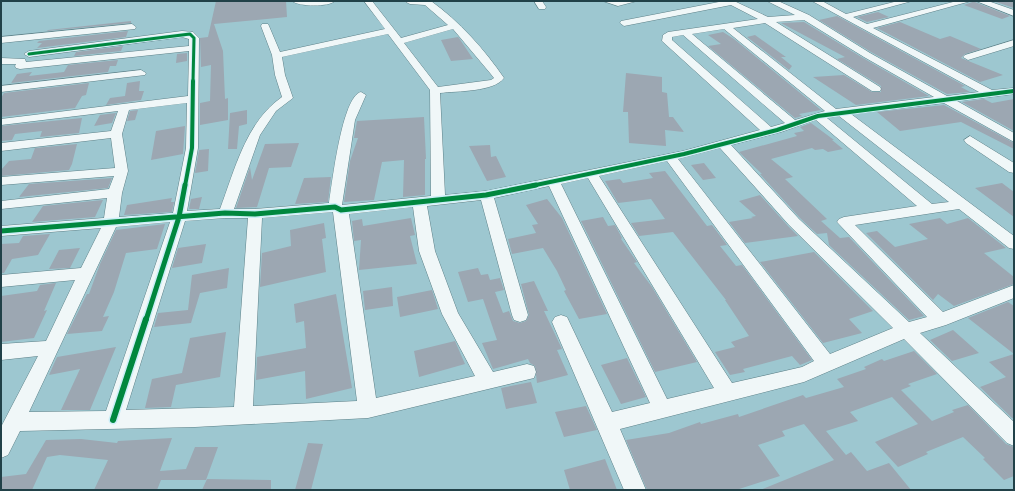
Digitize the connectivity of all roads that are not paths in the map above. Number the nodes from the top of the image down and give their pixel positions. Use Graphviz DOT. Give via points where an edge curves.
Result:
graph roads {
  1 [pos="296,1"];
  2 [pos="331,1"];
  3 [pos="368,1"];
  4 [pos="607,1"];
  5 [pos="633,1"];
  6 [pos="771,1"];
  7 [pos="816,1"];
  8 [pos="908,1"];
  9 [pos="967,1"];
  10 [pos="980,1"];
  11 [pos="410,2"];
  12 [pos="730,2"];
  13 [pos="1014,13"];
  14 [pos="844,14"];
  15 [pos="806,17"];
  16 [pos="767,20"];
  17 [pos="624,23"];
  18 [pos="47,26"];
  19 [pos="265,26"];
  20 [pos="454,26"];
  21 [pos="725,26"];
  22 [pos="132,27"];
  23 [pos="867,27"];
  24 [pos="392,31"];
  25 [pos="684,32"];
  26 [pos="40,37"];
  27 [pos="1,40"];
  28 [pos="400,41"];
  29 [pos="1014,43"];
  30 [pos="194,48"];
  31 [pos="277,55"];
  32 [pos="968,57"];
  33 [pos="1,62"];
  34 [pos="19,66"];
  35 [pos="141,73"];
  36 [pos="876,89"];
  37 [pos="2,90"];
  38 [pos="435,90"];
  39 [pos="1014,91"];
  40 [pos="991,94"];
  41 [pos="361,95"];
  42 [pos="194,99"];
  43 [pos="946,99"];
  44 [pos="125,106"];
  45 [pos="837,113"];
  46 [pos="818,116"];
  47 [pos="1,122"];
  48 [pos="793,124"];
  49 [pos="768,131"];
  50 [pos="116,134"];
  51 [pos="1014,138"];
  52 [pos="970,140"];
  53 [pos="722,143"];
  54 [pos="1,147"];
  55 [pos="670,157"];
  56 [pos="1014,169"];
  57 [pos="122,171"];
  58 [pos="591,173"];
  59 [pos="1,181"];
  60 [pos="553,181"];
  61 [pos="115,193"];
  62 [pos="486,195"];
  63 [pos="438,199"];
  64 [pos="419,201"];
  65 [pos="963,204"];
  66 [pos="1,205"];
  67 [pos="338,209"];
  68 [pos="929,209"];
  69 [pos="225,213"];
  70 [pos="255,214"];
  71 [pos="179,217"];
  72 [pos="111,221"];
  73 [pos="1,231"];
  74 [pos="1014,244"];
  75 [pos="86,273"];
  76 [pos="1,281"];
  77 [pos="1011,295"];
  78 [pos="520,315"];
  79 [pos="940,320"];
  80 [pos="561,322"];
  81 [pos="906,330"];
  82 [pos="51,348"];
  83 [pos="1,352"];
  84 [pos="827,364"];
  85 [pos="527,372"];
  86 [pos="488,381"];
  87 [pos="728,394"];
  88 [pos="662,408"];
  89 [pos="368,409"];
  90 [pos="243,415"];
  91 [pos="113,420"];
  92 [pos="14,422"];
  93 [pos="607,422"];
  94 [pos="1014,436"];
  95 [pos="1,448"];
  96 [pos="635,490"];
  1 -- 2 [label="street"];
  3 -- 24 [label="street"];
  4 -- 5 [label="street" via="618,4"];
  6 -- 15 [label="street"];
  7 -- 14 [label="street"];
  8 -- 14 [label="street"];
  9 -- 23 [label="street"];
  10 -- 13 [label="street"];
  11 -- 20 [label="street" via="428,3"];
  12 -- 16 [label="street"];
  12 -- 17 [label="street"];
  14 -- 15 [label="street"];
  14 -- 23 [label="street"];
  15 -- 16 [label="street"];
  15 -- 43 [label="street"];
  16 -- 21 [label="street"];
  16 -- 36 [label="street"];
  18 -- 26 [label="street"];
  19 -- 31 [label="street"];
  20 -- 28 [label="street"];
  20 -- 38 [label="street" via="499,78 489,84"];
  21 -- 25 [label="street"];
  21 -- 45 [label="street"];
  22 -- 26 [label="street"];
  23 -- 40 [label="street"];
  24 -- 28 [label="street"];
  24 -- 31 [label="street"];
  25 -- 48 [label="street"];
  25 -- 49 [label="street" via="668,35 667,41"];
  26 -- 27 [label="street"];
  26 -- 34 [label="street"];
  28 -- 38 [label="street"];
  29 -- 32 [label="street"];
  30 -- 34 [label="street"];
  30 -- 34 [label="street" via="194,38 187,34"];
  30 -- 42 [label="street"];
  31 -- 69 [label="street" via="280,75 288,98 272,108 254,135"];
  33 -- 34 [label="street"];
  34 -- 37 [label="street"];
  35 -- 37 [label="street"];
  38 -- 63 [label="street"];
  39 -- 40 [label="street"];
  40 -- 43 [label="street"];
  41 -- 67 [label="street" via="349,120"];
  42 -- 44 [label="street"];
  42 -- 71 [label="street" via="192,148"];
  43 -- 45 [label="street"];
  43 -- 51 [label="street"];
  44 -- 47 [label="street"];
  44 -- 50 [label="street"];
  45 -- 46 [label="street"];
  45 -- 65 [label="street"];
  46 -- 48 [label="street"];
  46 -- 68 [label="street"];
  48 -- 49 [label="street"];
  49 -- 53 [label="street"];
  50 -- 54 [label="street"];
  50 -- 57 [label="street"];
  52 -- 56 [label="street"];
  53 -- 55 [label="street"];
  53 -- 81 [label="street" via="794,222"];
  55 -- 58 [label="street"];
  55 -- 84 [label="street"];
  57 -- 59 [label="street"];
  57 -- 61 [label="street"];
  58 -- 60 [label="street"];
  58 -- 87 [label="street"];
  60 -- 62 [label="street"];
  60 -- 88 [label="street"];
  61 -- 66 [label="street"];
  61 -- 72 [label="street"];
  62 -- 63 [label="street"];
  62 -- 78 [label="street"];
  63 -- 64 [label="street"];
  64 -- 67 [label="street"];
  64 -- 86 [label="street" via="427,251 450,314"];
  65 -- 68 [label="street"];
  65 -- 74 [label="street"];
  67 -- 70 [label="street"];
  67 -- 89 [label="street"];
  68 -- 79 [label="street" via="844,222"];
  69 -- 70 [label="street"];
  69 -- 71 [label="street"];
  70 -- 90 [label="street"];
  71 -- 72 [label="street"];
  71 -- 91 [label="street"];
  72 -- 73 [label="street"];
  72 -- 75 [label="street"];
  75 -- 76 [label="street"];
  75 -- 82 [label="street"];
  77 -- 79 [label="street"];
  79 -- 81 [label="street"];
  80 -- 93 [label="street"];
  81 -- 84 [label="street"];
  81 -- 94 [label="street"];
  82 -- 83 [label="street"];
  82 -- 92 [label="street"];
  84 -- 87 [label="street" via="804,374"];
  85 -- 86 [label="street"];
  86 -- 89 [label="street"];
  87 -- 88 [label="street"];
  88 -- 93 [label="street"];
  89 -- 90 [label="street"];
  90 -- 91 [label="street"];
  91 -- 92 [label="street"];
  92 -- 95 [label="street"];
  93 -- 96 [label="street"];
}
